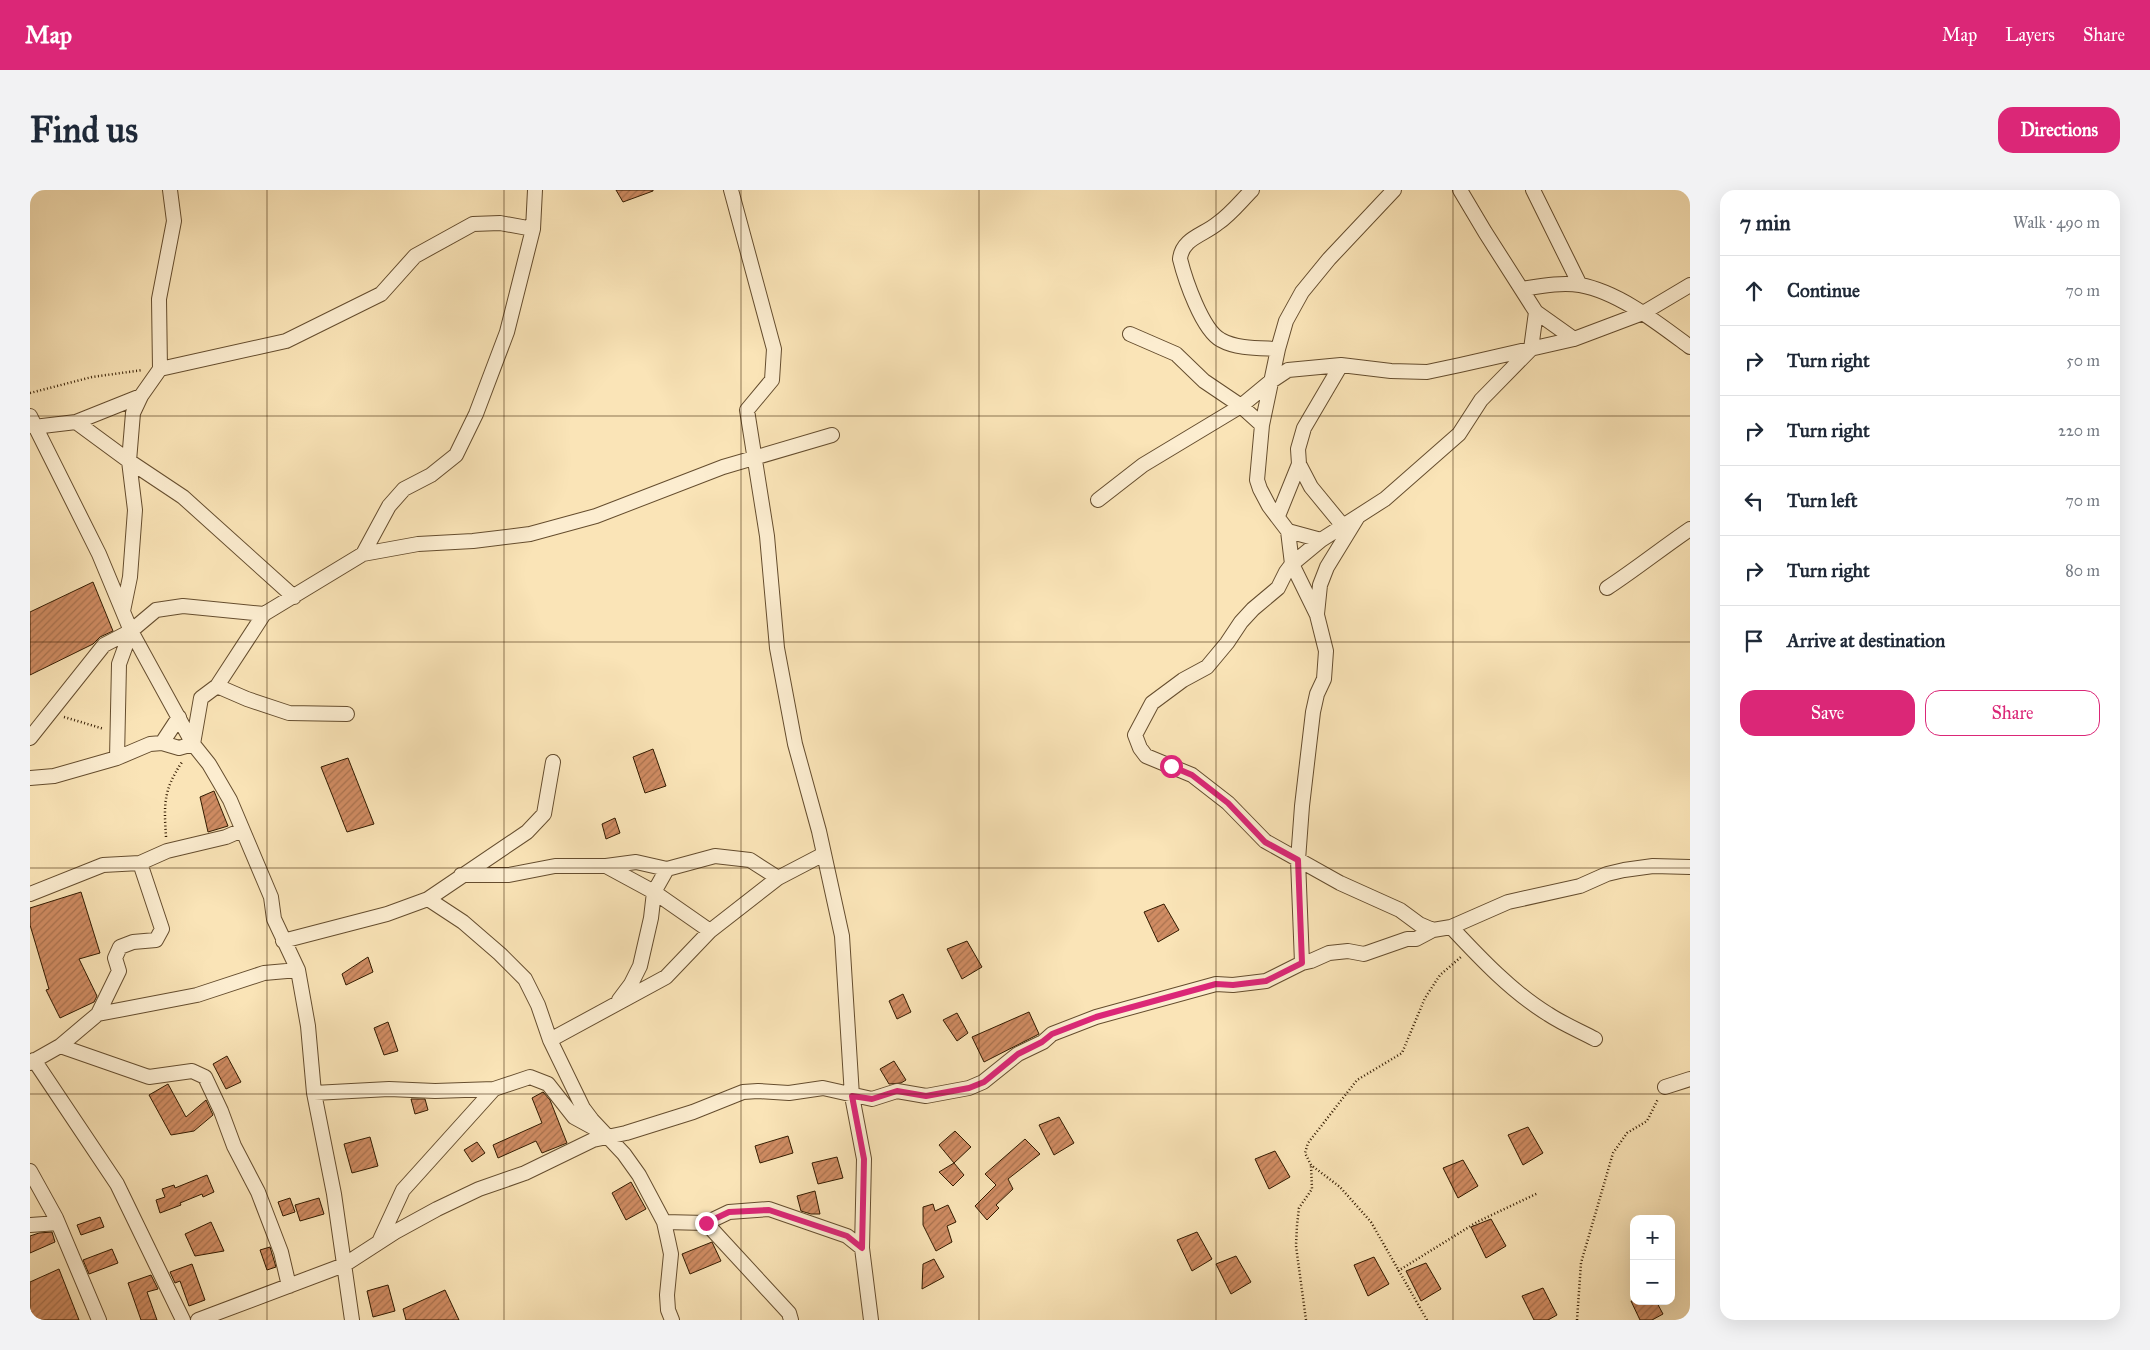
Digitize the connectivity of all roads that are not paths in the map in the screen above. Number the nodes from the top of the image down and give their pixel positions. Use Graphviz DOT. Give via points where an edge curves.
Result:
graph roads {
  1 [pos="170,190"];
  2 [pos="535,190"];
  3 [pos="731,190"];
  4 [pos="1252,190"];
  5 [pos="1394,190"];
  6 [pos="1460,190"];
  7 [pos="1533,190"];
  8 [pos="533,229"];
  9 [pos="1580,285"];
  10 [pos="1690,285"];
  11 [pos="1522,288"];
  12 [pos="1536,312"];
  13 [pos="1643,313"];
  14 [pos="1130,334"];
  15 [pos="1574,339"];
  16 [pos="1690,347"];
  17 [pos="1278,349"];
  18 [pos="1531,349"];
  19 [pos="1274,363"];
  20 [pos="1340,365"];
  21 [pos="160,370"];
  22 [pos="1288,370"];
  23 [pos="1270,382"];
  24 [pos="141,396"];
  25 [pos="1241,406"];
  26 [pos="32,422"];
  27 [pos="76,422"];
  28 [pos="1262,425"];
  29 [pos="832,435"];
  30 [pos="754,459"];
  31 [pos="129,462"];
  32 [pos="1299,464"];
  33 [pos="1098,500"];
  34 [pos="1278,516"];
  35 [pos="1359,516"];
  36 [pos="1343,526"];
  37 [pos="1690,529"];
  38 [pos="1288,531"];
  39 [pos="1321,540"];
  40 [pos="363,554"];
  41 [pos="1292,564"];
  42 [pos="1607,588"];
  43 [pos="294,597"];
  44 [pos="123,611"];
  45 [pos="264,614"];
  46 [pos="1317,615"];
  47 [pos="131,631"];
  48 [pos="217,686"];
  49 [pos="347,714"];
  50 [pos="179,717"];
  51 [pos="30,738"];
  52 [pos="162,743"];
  53 [pos="193,744"];
  54 [pos="117,758"];
  55 [pos="553,762"];
  56 [pos="30,778"];
  57 [pos="242,830"];
  58 [pos="824,854"];
  59 [pos="1298,860"];
  60 [pos="140,863"];
  61 [pos="606,866"];
  62 [pos="1690,867"];
  63 [pos="666,869"];
  64 [pos="461,875"];
  65 [pos="778,878"];
  66 [pos="654,892"];
  67 [pos="30,894"];
  68 [pos="428,899"];
  69 [pos="1452,927"];
  70 [pos="1433,930"];
  71 [pos="710,931"];
  72 [pos="283,941"];
  73 [pos="1302,963"];
  74 [pos="298,970"];
  75 [pos="616,1004"];
  76 [pos="98,1014"];
  77 [pos="1595,1039"];
  78 [pos="550,1040"];
  79 [pos="60,1046"];
  80 [pos="32,1061"];
  81 [pos="1690,1079"];
  82 [pos="1665,1087"];
  83 [pos="494,1089"];
  84 [pos="314,1093"];
  85 [pos="852,1096"];
  86 [pos="608,1135"];
  87 [pos="30,1171"];
  88 [pos="664,1222"];
  89 [pos="33,1223"];
  90 [pos="58,1223"];
  91 [pos="706,1223"];
  92 [pos="378,1242"];
  93 [pos="862,1248"];
  94 [pos="344,1264"];
  95 [pos="289,1286"];
  96 [pos="99,1320"];
  97 [pos="183,1320"];
  98 [pos="198,1320"];
  99 [pos="352,1320"];
  100 [pos="672,1320"];
  101 [pos="791,1320"];
  102 [pos="871,1320"];
  1 -- 21 [label="street" via="174,221 159,299"];
  2 -- 8 [label="street"];
  3 -- 30 [label="street" via="774,348 772,380 747,410"];
  4 -- 17 [label="street" via="1218,224 1184,245 1180,259 1212,333 1231,344"];
  5 -- 17 [label="street" via="1302,292 1286,321"];
  6 -- 11 [label="street"];
  7 -- 9 [label="street"];
  8 -- 21 [label="street" via="500,223 474,224 415,256 381,294 286,341"];
  8 -- 40 [label="street" via="507,332 476,414 456,455 431,475 404,489 388,506"];
  9 -- 11 [label="street"];
  9 -- 13 [label="street"];
  10 -- 13 [label="street"];
  11 -- 12 [label="street"];
  12 -- 15 [label="street"];
  12 -- 18 [label="street"];
  13 -- 15 [label="street"];
  13 -- 16 [label="street"];
  14 -- 25 [label="street" via="1176,354 1204,381"];
  15 -- 18 [label="street"];
  17 -- 19 [label="street"];
  18 -- 20 [label="street" via="1428,372"];
  18 -- 35 [label="street" via="1480,400 1460,434 1385,499"];
  19 -- 22 [label="street"];
  19 -- 23 [label="street"];
  20 -- 22 [label="street"];
  20 -- 32 [label="street" via="1304,428 1298,449"];
  21 -- 24 [label="street"];
  22 -- 23 [label="street"];
  23 -- 25 [label="street"];
  23 -- 28 [label="street"];
  24 -- 27 [label="street"];
  24 -- 31 [label="street" via="133,414"];
  25 -- 28 [label="street"];
  25 -- 33 [label="street" via="1143,465"];
  26 -- 27 [label="street"];
  26 -- 44 [label="street" via="99,554"];
  27 -- 31 [label="street"];
  28 -- 34 [label="street" via="1257,480"];
  29 -- 30 [label="street"];
  30 -- 40 [label="street" via="723,467 596,516 530,534 418,544"];
  30 -- 58 [label="street" via="767,536 777,648 796,744"];
  31 -- 43 [label="street" via="183,497"];
  31 -- 44 [label="street" via="135,510 130,577"];
  32 -- 34 [label="street"];
  32 -- 36 [label="street" via="1311,488"];
  34 -- 38 [label="street"];
  35 -- 36 [label="street"];
  35 -- 46 [label="street" via="1327,568 1320,585"];
  36 -- 39 [label="street"];
  37 -- 42 [label="street"];
  38 -- 39 [label="street"];
  38 -- 41 [label="street"];
  39 -- 41 [label="street"];
  40 -- 43 [label="street"];
  41 -- 46 [label="street"];
  41 -- 59 [label="street" via="1278,588 1241,622 1207,667 1152,703 1135,735 1146,756 1192,775 1228,803 1265,842"];
  43 -- 45 [label="street"];
  44 -- 47 [label="street"];
  45 -- 47 [label="street" via="183,606 156,610"];
  45 -- 48 [label="street"];
  46 -- 59 [label="street" via="1326,651 1326,666 1313,712"];
  47 -- 50 [label="street"];
  47 -- 51 [label="street" via="104,645"];
  47 -- 54 [label="street" via="119,664"];
  48 -- 49 [label="street" via="288,713"];
  48 -- 53 [label="street" via="201,698"];
  50 -- 52 [label="street"];
  50 -- 53 [label="street"];
  52 -- 53 [label="street" via="179,748"];
  52 -- 54 [label="street" via="150,744"];
  53 -- 57 [label="street" via="230,800"];
  54 -- 56 [label="street" via="54,776"];
  55 -- 64 [label="street" via="544,814 527,832"];
  57 -- 60 [label="street" via="167,851"];
  57 -- 72 [label="street" via="271,897 274,919"];
  58 -- 65 [label="street"];
  58 -- 85 [label="street" via="842,936"];
  59 -- 70 [label="street"];
  59 -- 73 [label="street"];
  60 -- 67 [label="street" via="103,865"];
  60 -- 76 [label="street" via="162,929 156,940 120,946 115,958 119,972"];
  61 -- 63 [label="street" via="636,862"];
  61 -- 64 [label="street" via="555,866 509,875"];
  61 -- 66 [label="street"];
  62 -- 69 [label="street" via="1653,866 1624,870 1573,888 1508,902"];
  63 -- 65 [label="street" via="715,856 750,860"];
  63 -- 66 [label="street"];
  64 -- 68 [label="street"];
  65 -- 71 [label="street"];
  66 -- 71 [label="street"];
  66 -- 75 [label="street" via="640,966 632,984"];
  68 -- 72 [label="street" via="386,914"];
  68 -- 78 [label="street" via="464,922 525,979"];
  69 -- 70 [label="street"];
  69 -- 77 [label="street" via="1520,993 1547,1014"];
  70 -- 73 [label="street" via="1416,939 1364,954 1340,951"];
  71 -- 75 [label="street" via="666,977"];
  72 -- 74 [label="street"];
  73 -- 85 [label="street" via="1266,981 1216,984 1096,1017 1052,1034 1018,1054 984,1082 969,1088 926,1096 897,1091 872,1099"];
  74 -- 76 [label="street" via="264,973 197,995"];
  74 -- 84 [label="street" via="308,1026"];
  75 -- 78 [label="street"];
  76 -- 79 [label="street"];
  78 -- 86 [label="street" via="583,1108"];
  79 -- 80 [label="street"];
  79 -- 95 [label="street" via="149,1077 192,1071 205,1077 234,1146 258,1192 281,1252"];
  80 -- 97 [label="street" via="117,1184"];
  81 -- 82 [label="street"];
  83 -- 84 [label="street"];
  83 -- 86 [label="street" via="530,1077 548,1084 574,1117"];
  83 -- 92 [label="street" via="403,1190"];
  84 -- 94 [label="street"];
  85 -- 86 [label="street" via="823,1088 790,1093 743,1092 693,1112 626,1133"];
  85 -- 93 [label="street" via="864,1159"];
  86 -- 88 [label="street" via="639,1175"];
  86 -- 92 [label="street" via="525,1173 479,1189"];
  87 -- 90 [label="street"];
  88 -- 91 [label="street"];
  88 -- 100 [label="street" via="671,1254 667,1295"];
  89 -- 90 [label="street"];
  90 -- 96 [label="street"];
  91 -- 93 [label="street" via="729,1212 769,1210 847,1236"];
  91 -- 101 [label="street" via="789,1313"];
  92 -- 94 [label="street"];
  93 -- 102 [label="street"];
  94 -- 95 [label="street"];
  94 -- 99 [label="street"];
  95 -- 98 [label="street"];
}
